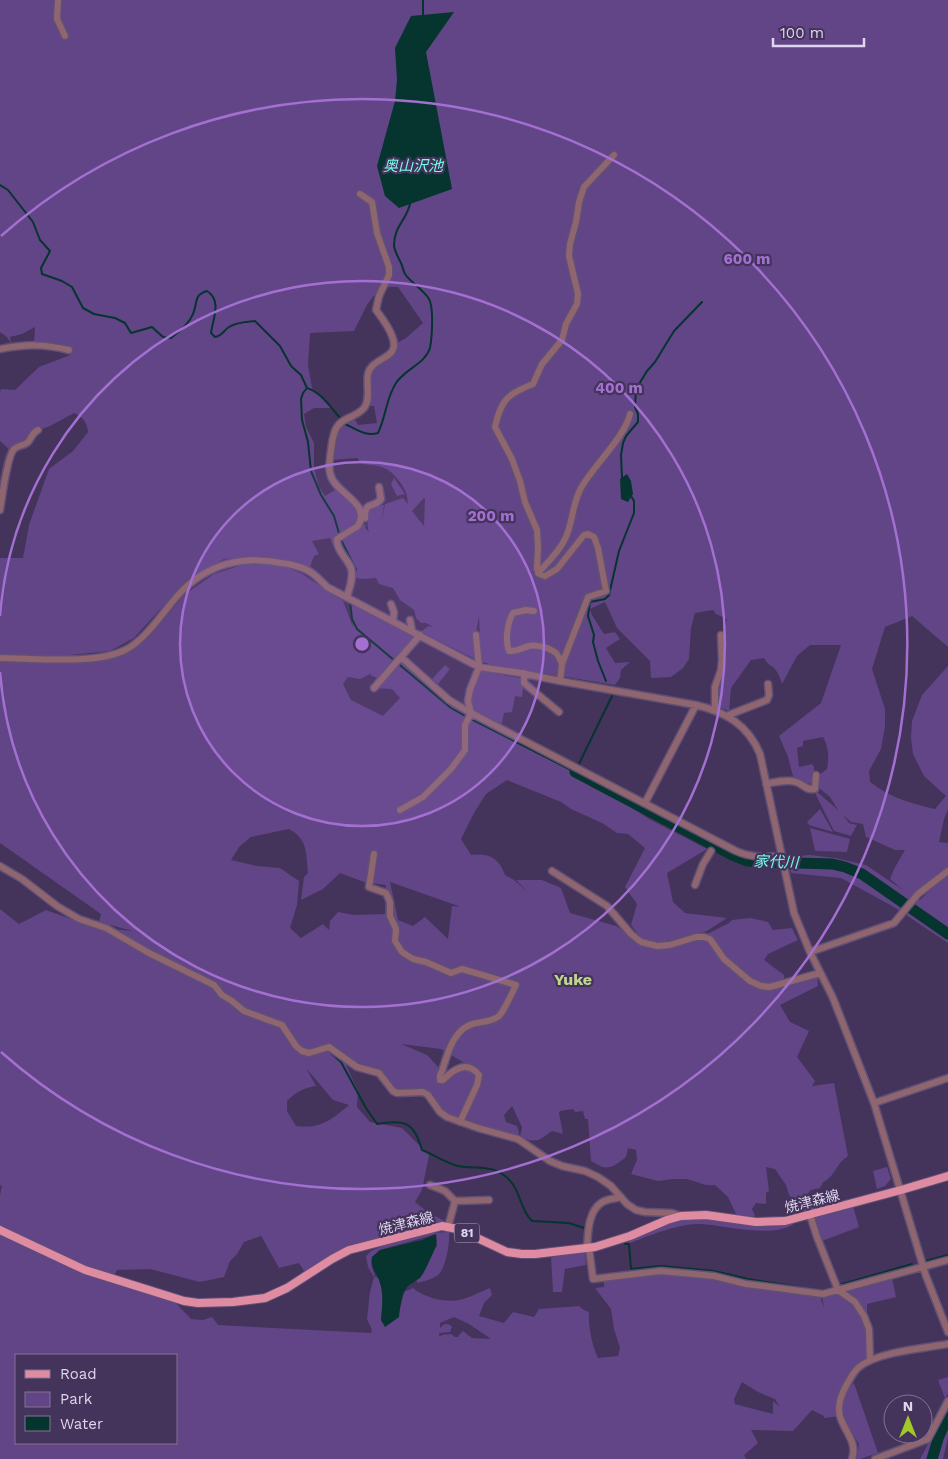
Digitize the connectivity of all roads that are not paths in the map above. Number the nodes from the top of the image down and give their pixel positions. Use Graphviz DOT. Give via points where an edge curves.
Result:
graph roads {
  1 [pos="58,0"];
  2 [pos="65,36"];
  3 [pos="614,155"];
  4 [pos="360,194"];
  5 [pos="0,349"];
  6 [pos="69,350"];
  7 [pos="630,414"];
  8 [pos="38,430"];
  9 [pos="379,486"];
  10 [pos="0,510"];
  11 [pos="358,526"];
  12 [pos="538,573"];
  13 [pos="350,598"];
  14 [pos="391,604"];
  15 [pos="534,611"];
  16 [pos="410,620"];
  17 [pos="393,621"];
  18 [pos="412,631"];
  19 [pos="420,635"];
  20 [pos="476,635"];
  21 [pos="721,635"];
  22 [pos="0,658"];
  23 [pos="398,660"];
  24 [pos="562,664"];
  25 [pos="479,667"];
  26 [pos="524,673"];
  27 [pos="560,681"];
  28 [pos="768,684"];
  29 [pos="374,688"];
  30 [pos="696,705"];
  31 [pos="715,710"];
  32 [pos="559,712"];
  33 [pos="469,716"];
  34 [pos="726,716"];
  35 [pos="816,775"];
  36 [pos="766,784"];
  37 [pos="645,803"];
  38 [pos="400,810"];
  39 [pos="711,851"];
  40 [pos="374,854"];
  41 [pos="781,856"];
  42 [pos="0,866"];
  43 [pos="552,871"];
  44 [pos="948,871"];
  45 [pos="695,885"];
  46 [pos="810,952"];
  47 [pos="820,973"];
  48 [pos="948,1078"];
  49 [pos="874,1104"];
  50 [pos="460,1122"];
  51 [pos="948,1176"];
  52 [pos="430,1185"];
  53 [pos="901,1190"];
  54 [pos="621,1197"];
  55 [pos="489,1200"];
  56 [pos="455,1201"];
  57 [pos="810,1215"];
  58 [pos="681,1216"];
  59 [pos="448,1227"];
  60 [pos="0,1230"];
  61 [pos="588,1248"];
  62 [pos="948,1260"];
  63 [pos="923,1266"];
  64 [pos="837,1286"];
  65 [pos="948,1332"];
  66 [pos="948,1344"];
  67 [pos="870,1360"];
  68 [pos="948,1401"];
  69 [pos="852,1459"];
  70 [pos="875,1459"];
  1 -- 2 [label="street" via="57,19"];
  3 -- 12 [label="street" via="584,187 579,202 569,256 578,294 577,304 562,340 542,364 533,384 508,396 499,410 495,427 512,459 537,530"];
  4 -- 11 [label="street" via="372,202 377,233 389,267 376,310 393,337 394,351 368,373 365,407 343,421 335,432 330,474 334,483 360,510 362,516"];
  5 -- 6 [label="street" via="36,344"];
  7 -- 12 [label="street" via="619,435 580,488 565,540"];
  8 -- 10 [label="street" via="29,441 13,450"];
  9 -- 11 [label="street" via="382,499 366,507 365,521"];
  11 -- 13 [label="street" via="337,541 351,568"];
  12 -- 24 [label="street" via="545,576 557,570 584,535 594,537 606,590 588,597"];
  13 -- 17 [label="street"];
  13 -- 22 [label="street" via="327,587 308,570 274,561 236,561 214,568 193,581 137,642 124,650 92,658"];
  14 -- 17 [label="street"];
  15 -- 24 [label="street" via="513,613 506,644 509,651 536,645 554,651"];
  16 -- 18 [label="street"];
  17 -- 18 [label="street"];
  18 -- 19 [label="street"];
  19 -- 23 [label="street"];
  19 -- 25 [label="street"];
  20 -- 25 [label="street"];
  21 -- 31 [label="street" via="722,660 715,687"];
  23 -- 29 [label="street"];
  23 -- 33 [label="street"];
  24 -- 27 [label="street"];
  25 -- 26 [label="street"];
  25 -- 33 [label="street" via="470,690"];
  26 -- 27 [label="street"];
  26 -- 32 [label="street" via="524,683"];
  27 -- 30 [label="street"];
  28 -- 34 [label="street" via="767,700"];
  30 -- 31 [label="street"];
  30 -- 37 [label="street"];
  31 -- 34 [label="street"];
  33 -- 37 [label="street"];
  33 -- 38 [label="street" via="464,725 465,750 452,770 423,797"];
  34 -- 36 [label="street" via="739,724 755,742"];
  35 -- 36 [label="street" via="815,789 811,790 796,782"];
  36 -- 41 [label="street"];
  37 -- 41 [label="street" via="747,856"];
  39 -- 45 [label="street"];
  40 -- 50 [label="street" via="369,887 386,892 396,929 394,942 402,952 451,973 462,969 516,985 500,1016 462,1029 451,1044 440,1080 466,1066 479,1076"];
  41 -- 46 [label="street" via="794,913"];
  42 -- 50 [label="street" via="79,919 106,928 214,984 222,995 244,1011 282,1025 302,1051 309,1053 330,1047 357,1067 379,1074 397,1093 422,1092 428,1095 440,1112"];
  43 -- 47 [label="street" via="607,906 641,942 657,946 696,937 710,939 724,959 761,986 770,987"];
  44 -- 46 [label="street" via="918,894 894,923"];
  46 -- 47 [label="street"];
  47 -- 49 [label="street"];
  48 -- 49 [label="street"];
  49 -- 53 [label="street"];
  50 -- 54 [label="street" via="518,1139 550,1161 598,1177"];
  51 -- 53 [label="main road, 焼津森線 / 81"];
  52 -- 56 [label="street" via="445,1191"];
  53 -- 57 [label="main road, 焼津森線 / 81"];
  53 -- 63 [label="street"];
  54 -- 58 [label="street" via="636,1210"];
  54 -- 61 [label="street" via="601,1203 592,1215"];
  55 -- 56 [label="street"];
  56 -- 59 [label="street"];
  57 -- 58 [label="main road, 焼津森線 / 81" via="772,1222"];
  57 -- 64 [label="street"];
  58 -- 61 [label="main road, 焼津森線 / 81"];
  59 -- 60 [label="main road, 焼津森線 / 81" via="349,1250 266,1298 207,1303 184,1300 85,1270"];
  59 -- 61 [label="main road, 焼津森線 / 81" via="462,1230 507,1252 522,1254"];
  61 -- 64 [label="street" via="593,1279 661,1270 823,1294"];
  62 -- 63 [label="street"];
  63 -- 64 [label="street"];
  63 -- 65 [label="street"];
  64 -- 67 [label="street" via="855,1302 864,1316 869,1329"];
  66 -- 67 [label="street"];
  67 -- 69 [label="street" via="852,1375 839,1404 840,1415 852,1441"];
  68 -- 70 [label="street" via="928,1439"];
}
